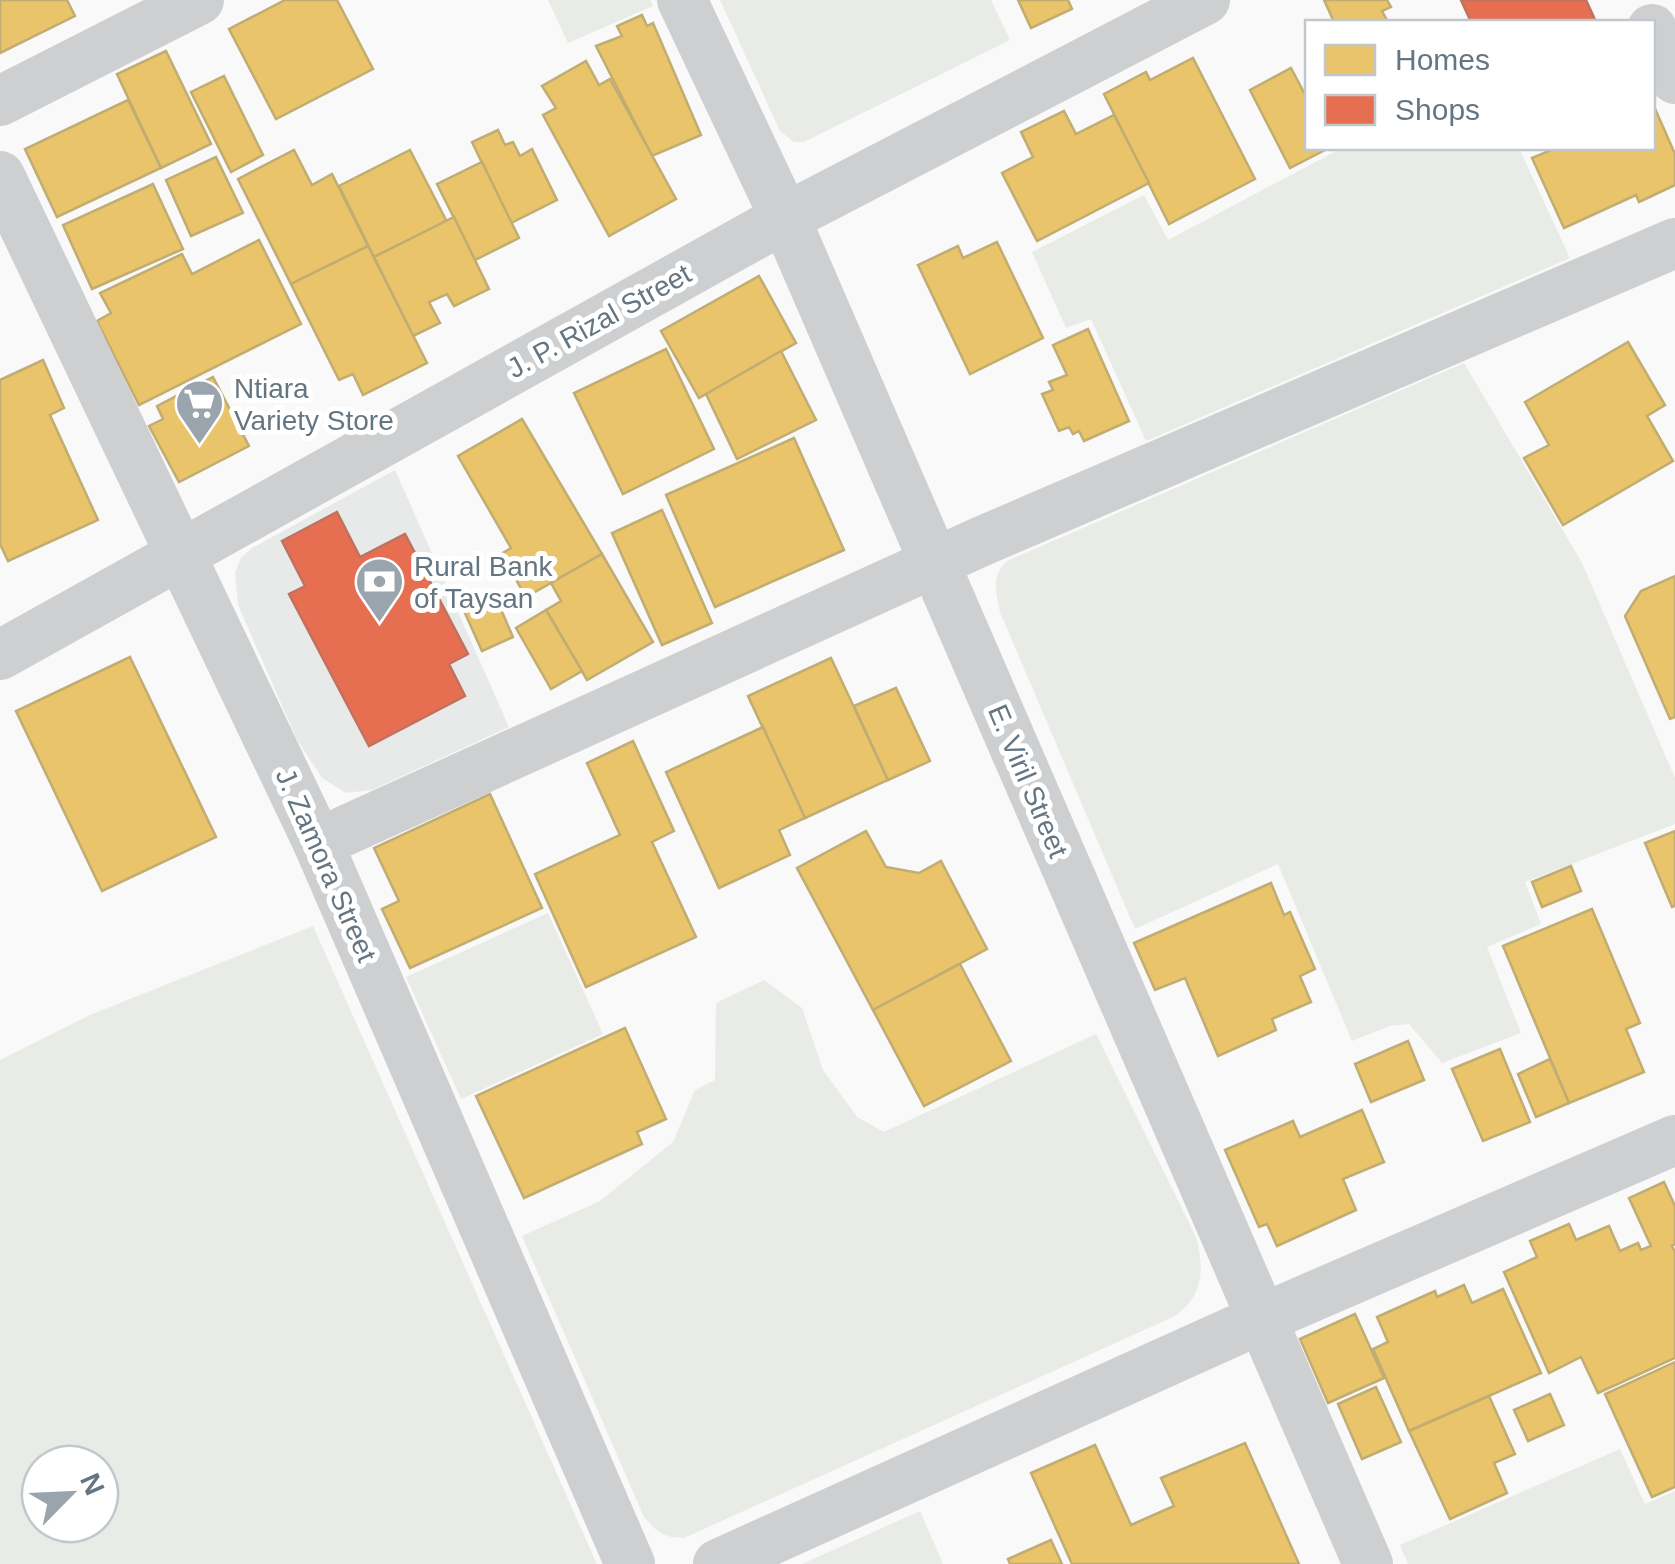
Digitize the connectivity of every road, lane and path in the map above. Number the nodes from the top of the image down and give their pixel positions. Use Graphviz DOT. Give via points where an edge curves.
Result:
graph roads {
  1 [pos="198,0"];
  2 [pos="682,0"];
  3 [pos="1205,0"];
  4 [pos="1655,35"];
  5 [pos="1675,79"];
  6 [pos="0,101"];
  7 [pos="0,176"];
  8 [pos="785,218"];
  9 [pos="1675,243"];
  10 [pos="182,552"];
  11 [pos="933,563"];
  12 [pos="0,655"];
  13 [pos="318,843"];
  14 [pos="1675,1140"];
  15 [pos="1262,1319"];
  16 [pos="630,1564"];
  17 [pos="718,1564"];
  18 [pos="1368,1564"];
  1 -- 6 [label="street"];
  2 -- 8 [label="street, E. Viril Street"];
  3 -- 8 [label="street, J. P. Rizal Street"];
  4 -- 5 [label="street"];
  7 -- 10 [label="street, J. Zamora Street"];
  8 -- 10 [label="street, J. P. Rizal Street"];
  8 -- 11 [label="street, E. Viril Street"];
  9 -- 11 [label="street"];
  10 -- 12 [label="street, J. P. Rizal Street"];
  10 -- 13 [label="street, J. Zamora Street"];
  11 -- 13 [label="street"];
  11 -- 15 [label="street, E. Viril Street"];
  13 -- 16 [label="street, J. Zamora Street"];
  14 -- 15 [label="street"];
  15 -- 17 [label="street"];
  15 -- 18 [label="street, E. Viril Street"];
}
